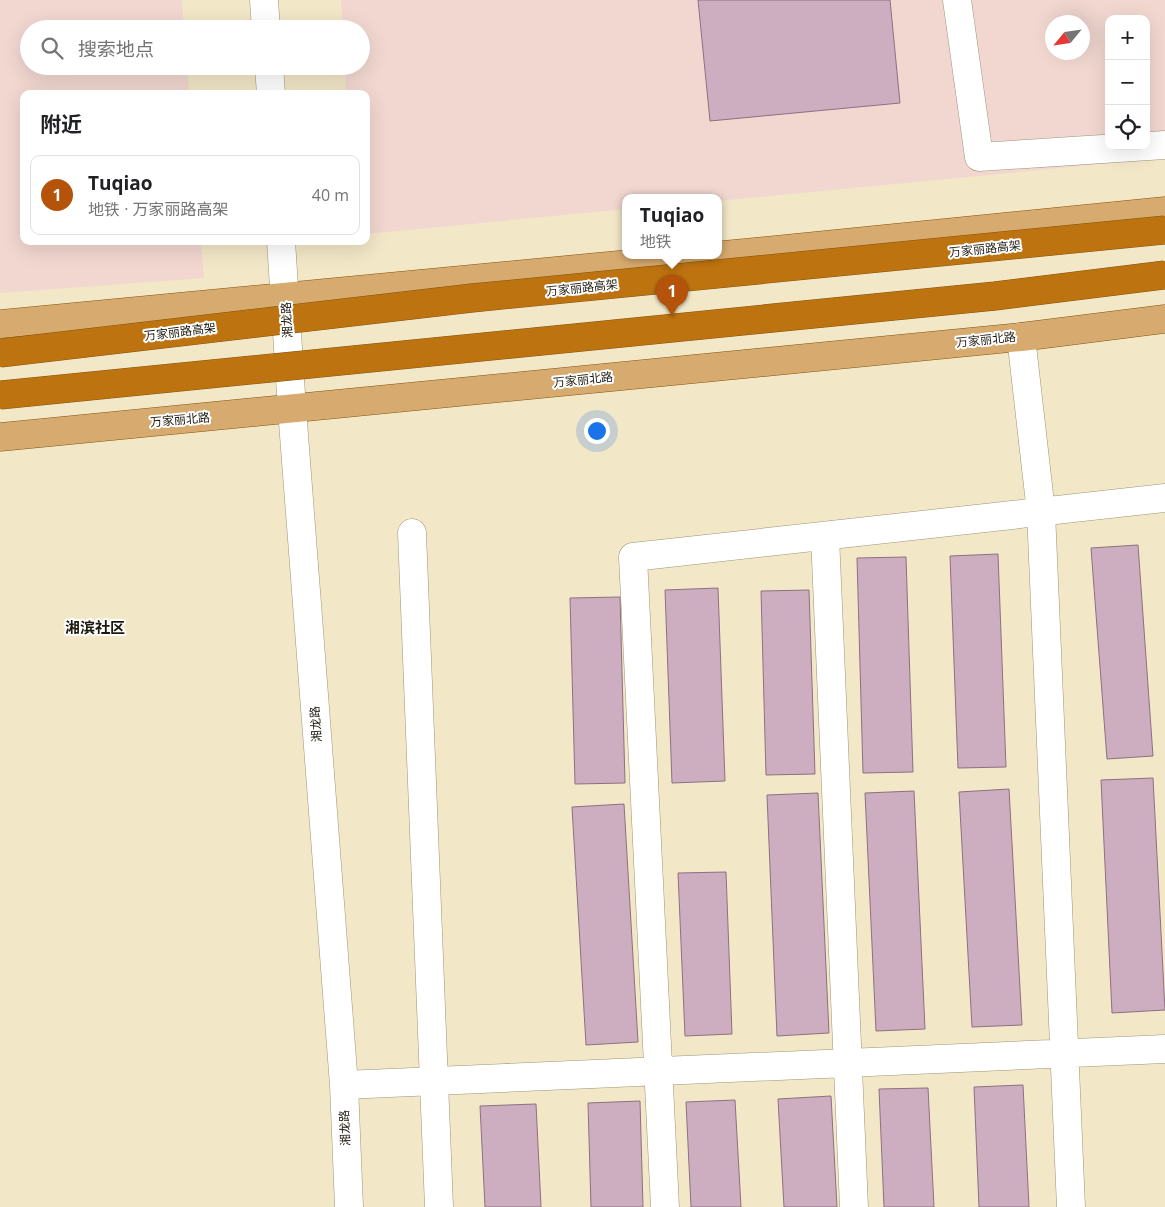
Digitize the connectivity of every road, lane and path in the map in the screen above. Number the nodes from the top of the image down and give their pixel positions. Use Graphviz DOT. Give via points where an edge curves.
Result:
graph roads {
  1 [pos="264,0"];
  2 [pos="957,0"];
  3 [pos="265,20"];
  4 [pos="270,75"];
  5 [pos="271,90"];
  6 [pos="1165,145"];
  7 [pos="1165,211"];
  8 [pos="1165,230"];
  9 [pos="281,245"];
  10 [pos="722,255"];
  11 [pos="674,259"];
  12 [pos="1165,275"];
  13 [pos="285,295"];
  14 [pos="1165,319"];
  15 [pos="0,324"];
  16 [pos="1021,337"];
  17 [pos="0,353"];
  18 [pos="0,395"];
  19 [pos="292,409"];
  20 [pos="0,437"];
  21 [pos="1165,498"];
  22 [pos="1041,512"];
  23 [pos="412,533"];
  24 [pos="825,536"];
  25 [pos="1165,1048"];
  26 [pos="1064,1053"];
  27 [pos="848,1063"];
  28 [pos="658,1071"];
  29 [pos="434,1081"];
  30 [pos="344,1085"];
  31 [pos="349,1207"];
  32 [pos="439,1207"];
  33 [pos="665,1207"];
  34 [pos="854,1207"];
  35 [pos="1071,1207"];
  1 -- 3 [label="street"];
  2 -- 6 [label="street" via="979,157"];
  4 -- 5 [label="street"];
  7 -- 10 [label="main road"];
  8 -- 17 [label="highway, 万家丽路高架, bridge" via="472,298"];
  9 -- 13 [label="street, 湘龙路"];
  11 -- 13 [label="main road"];
  12 -- 18 [label="highway, bridge" via="995,296"];
  13 -- 15 [label="main road"];
  13 -- 19 [label="street, 湘龙路"];
  14 -- 16 [label="main road, 万家丽北路"];
  16 -- 19 [label="main road, 万家丽北路"];
  16 -- 22 [label="street"];
  19 -- 20 [label="main road, 万家丽北路"];
  19 -- 30 [label="street, 湘龙路"];
  21 -- 22 [label="street"];
  22 -- 24 [label="street"];
  22 -- 26 [label="street"];
  23 -- 29 [label="street"];
  24 -- 27 [label="street"];
  24 -- 28 [label="street" via="633,557"];
  25 -- 26 [label="street"];
  26 -- 27 [label="street"];
  26 -- 35 [label="street"];
  27 -- 28 [label="street"];
  27 -- 34 [label="street"];
  28 -- 29 [label="street"];
  28 -- 33 [label="street"];
  29 -- 30 [label="street"];
  29 -- 32 [label="street"];
  30 -- 31 [label="street, 湘龙路"];
}
